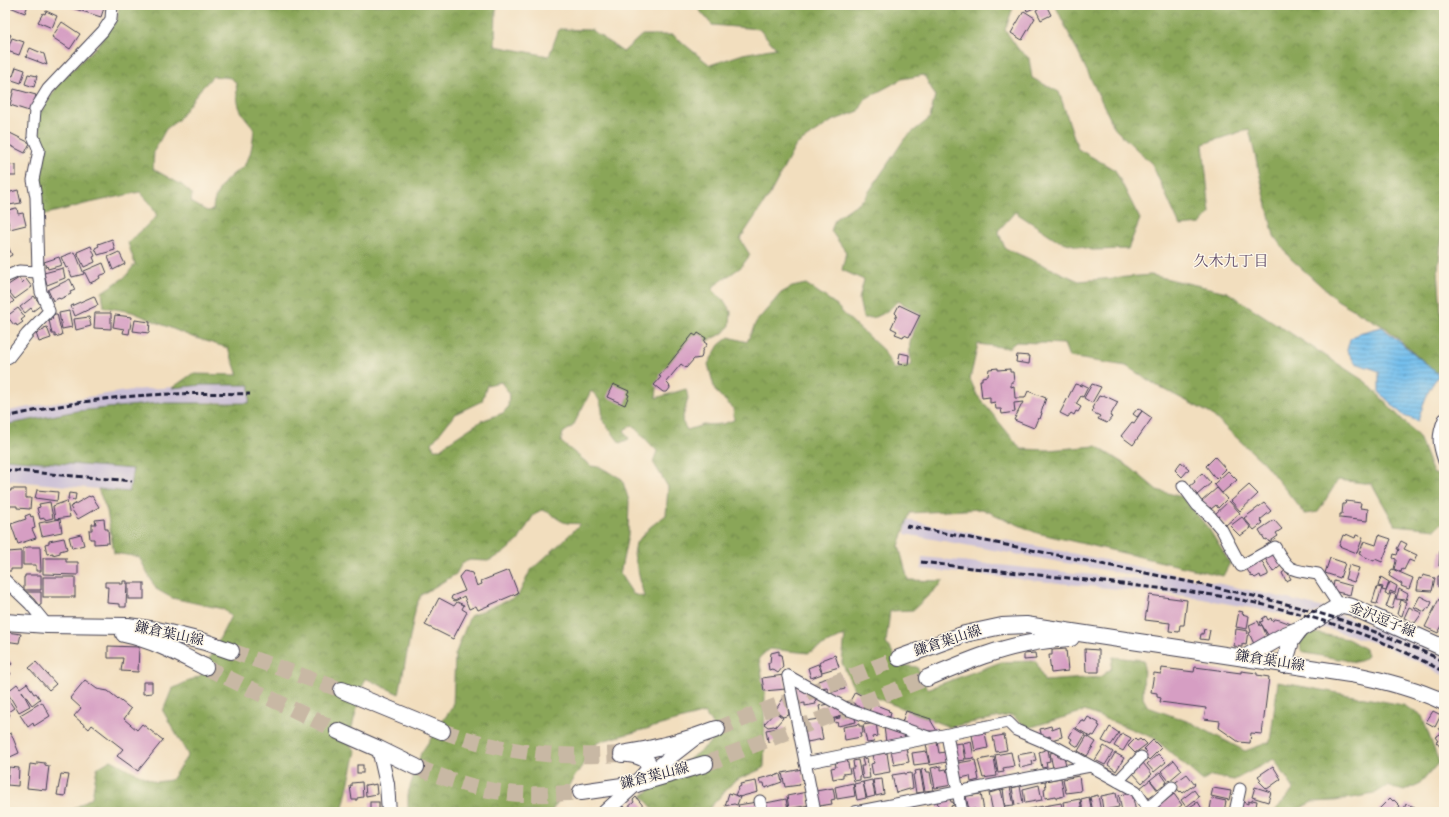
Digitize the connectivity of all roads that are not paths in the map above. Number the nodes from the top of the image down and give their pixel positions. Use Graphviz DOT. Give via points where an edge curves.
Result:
graph roads {
  1 [pos="112,5"];
  2 [pos="38,272"];
  3 [pos="5,277"];
  4 [pos="5,359"];
  5 [pos="1444,419"];
  6 [pos="1443,455"];
  7 [pos="1183,486"];
  8 [pos="5,580"];
  9 [pos="1339,606"];
  10 [pos="5,622"];
  11 [pos="46,625"];
  12 [pos="82,626"];
  13 [pos="1300,629"];
  14 [pos="1092,636"];
  15 [pos="1444,648"];
  16 [pos="231,651"];
  17 [pos="899,658"];
  18 [pos="1244,658"];
  19 [pos="1284,665"];
  20 [pos="205,667"];
  21 [pos="927,678"];
  22 [pos="342,690"];
  23 [pos="1444,702"];
  24 [pos="717,729"];
  25 [pos="338,731"];
  26 [pos="442,731"];
  27 [pos="947,735"];
  28 [pos="697,736"];
  29 [pos="930,738"];
  30 [pos="379,748"];
  31 [pos="1141,757"];
  32 [pos="805,763"];
  33 [pos="705,764"];
  34 [pos="1090,766"];
  35 [pos="416,767"];
  36 [pos="1118,781"];
  37 [pos="636,784"];
  38 [pos="1172,787"];
  39 [pos="1240,789"];
  40 [pos="581,792"];
  41 [pos="958,792"];
  42 [pos="1148,810"];
  43 [pos="389,812"];
  44 [pos="605,812"];
  45 [pos="815,812"];
  46 [pos="855,812"];
  47 [pos="962,812"];
  48 [pos="1235,812"];
  1 -- 2 [label="street" via="111,19 103,31 48,89 35,110 33,136 39,150 33,180 36,197"];
  2 -- 3 [label="street" via="18,271"];
  2 -- 4 [label="street" via="41,292 49,311"];
  5 -- 6 [label="street" via="1438,442"];
  7 -- 9 [label="street" via="1197,505 1222,530 1241,566 1275,547 1285,564 1292,570 1318,574"];
  8 -- 11 [label="street" via="30,604"];
  9 -- 13 [label="main road, 金沢逗子線"];
  9 -- 15 [label="main road, 金沢逗子線" via="1352,607"];
  10 -- 11 [label="main road, 鎌倉葉山線"];
  11 -- 12 [label="main road, 鎌倉葉山線"];
  12 -- 16 [label="main road, 鎌倉葉山線" via="128,626 157,630"];
  12 -- 20 [label="main road, 鎌倉葉山線" via="135,636 165,647"];
  13 -- 18 [label="main road, 金沢逗子線"];
  13 -- 19 [label="main road, 金沢逗子線" via="1291,641"];
  14 -- 17 [label="main road, 鎌倉葉山線" via="1026,626 1002,626 965,634"];
  14 -- 18 [label="main road, 鎌倉葉山線"];
  14 -- 21 [label="main road, 鎌倉葉山線" via="1032,642 1005,649"];
  18 -- 19 [label="main road, 鎌倉葉山線"];
  19 -- 23 [label="main road, 鎌倉葉山線" via="1386,682"];
  22 -- 26 [label="main road"];
  24 -- 28 [label="main road, 鎌倉葉山線"];
  25 -- 30 [label="main road"];
  27 -- 29 [label="street"];
  27 -- 34 [label="street" via="1008,722 1016,730 1056,747"];
  27 -- 41 [label="street"];
  28 -- 37 [label="street"];
  28 -- 37 [label="main road, 鎌倉葉山線" via="624,754 639,755 646,760 647,772"];
  29 -- 32 [label="street"];
  29 -- 32 [label="street" via="849,710 788,676"];
  30 -- 35 [label="main road"];
  30 -- 43 [label="street" via="387,784"];
  31 -- 36 [label="street"];
  32 -- 45 [label="street"];
  33 -- 37 [label="main road, 鎌倉葉山線"];
  34 -- 36 [label="street"];
  34 -- 41 [label="street"];
  36 -- 42 [label="street" via="1136,791"];
  37 -- 40 [label="main road, 鎌倉葉山線"];
  37 -- 44 [label="street"];
  38 -- 42 [label="street"];
  39 -- 48 [label="street"];
  41 -- 46 [label="street"];
  41 -- 47 [label="street"];
}
